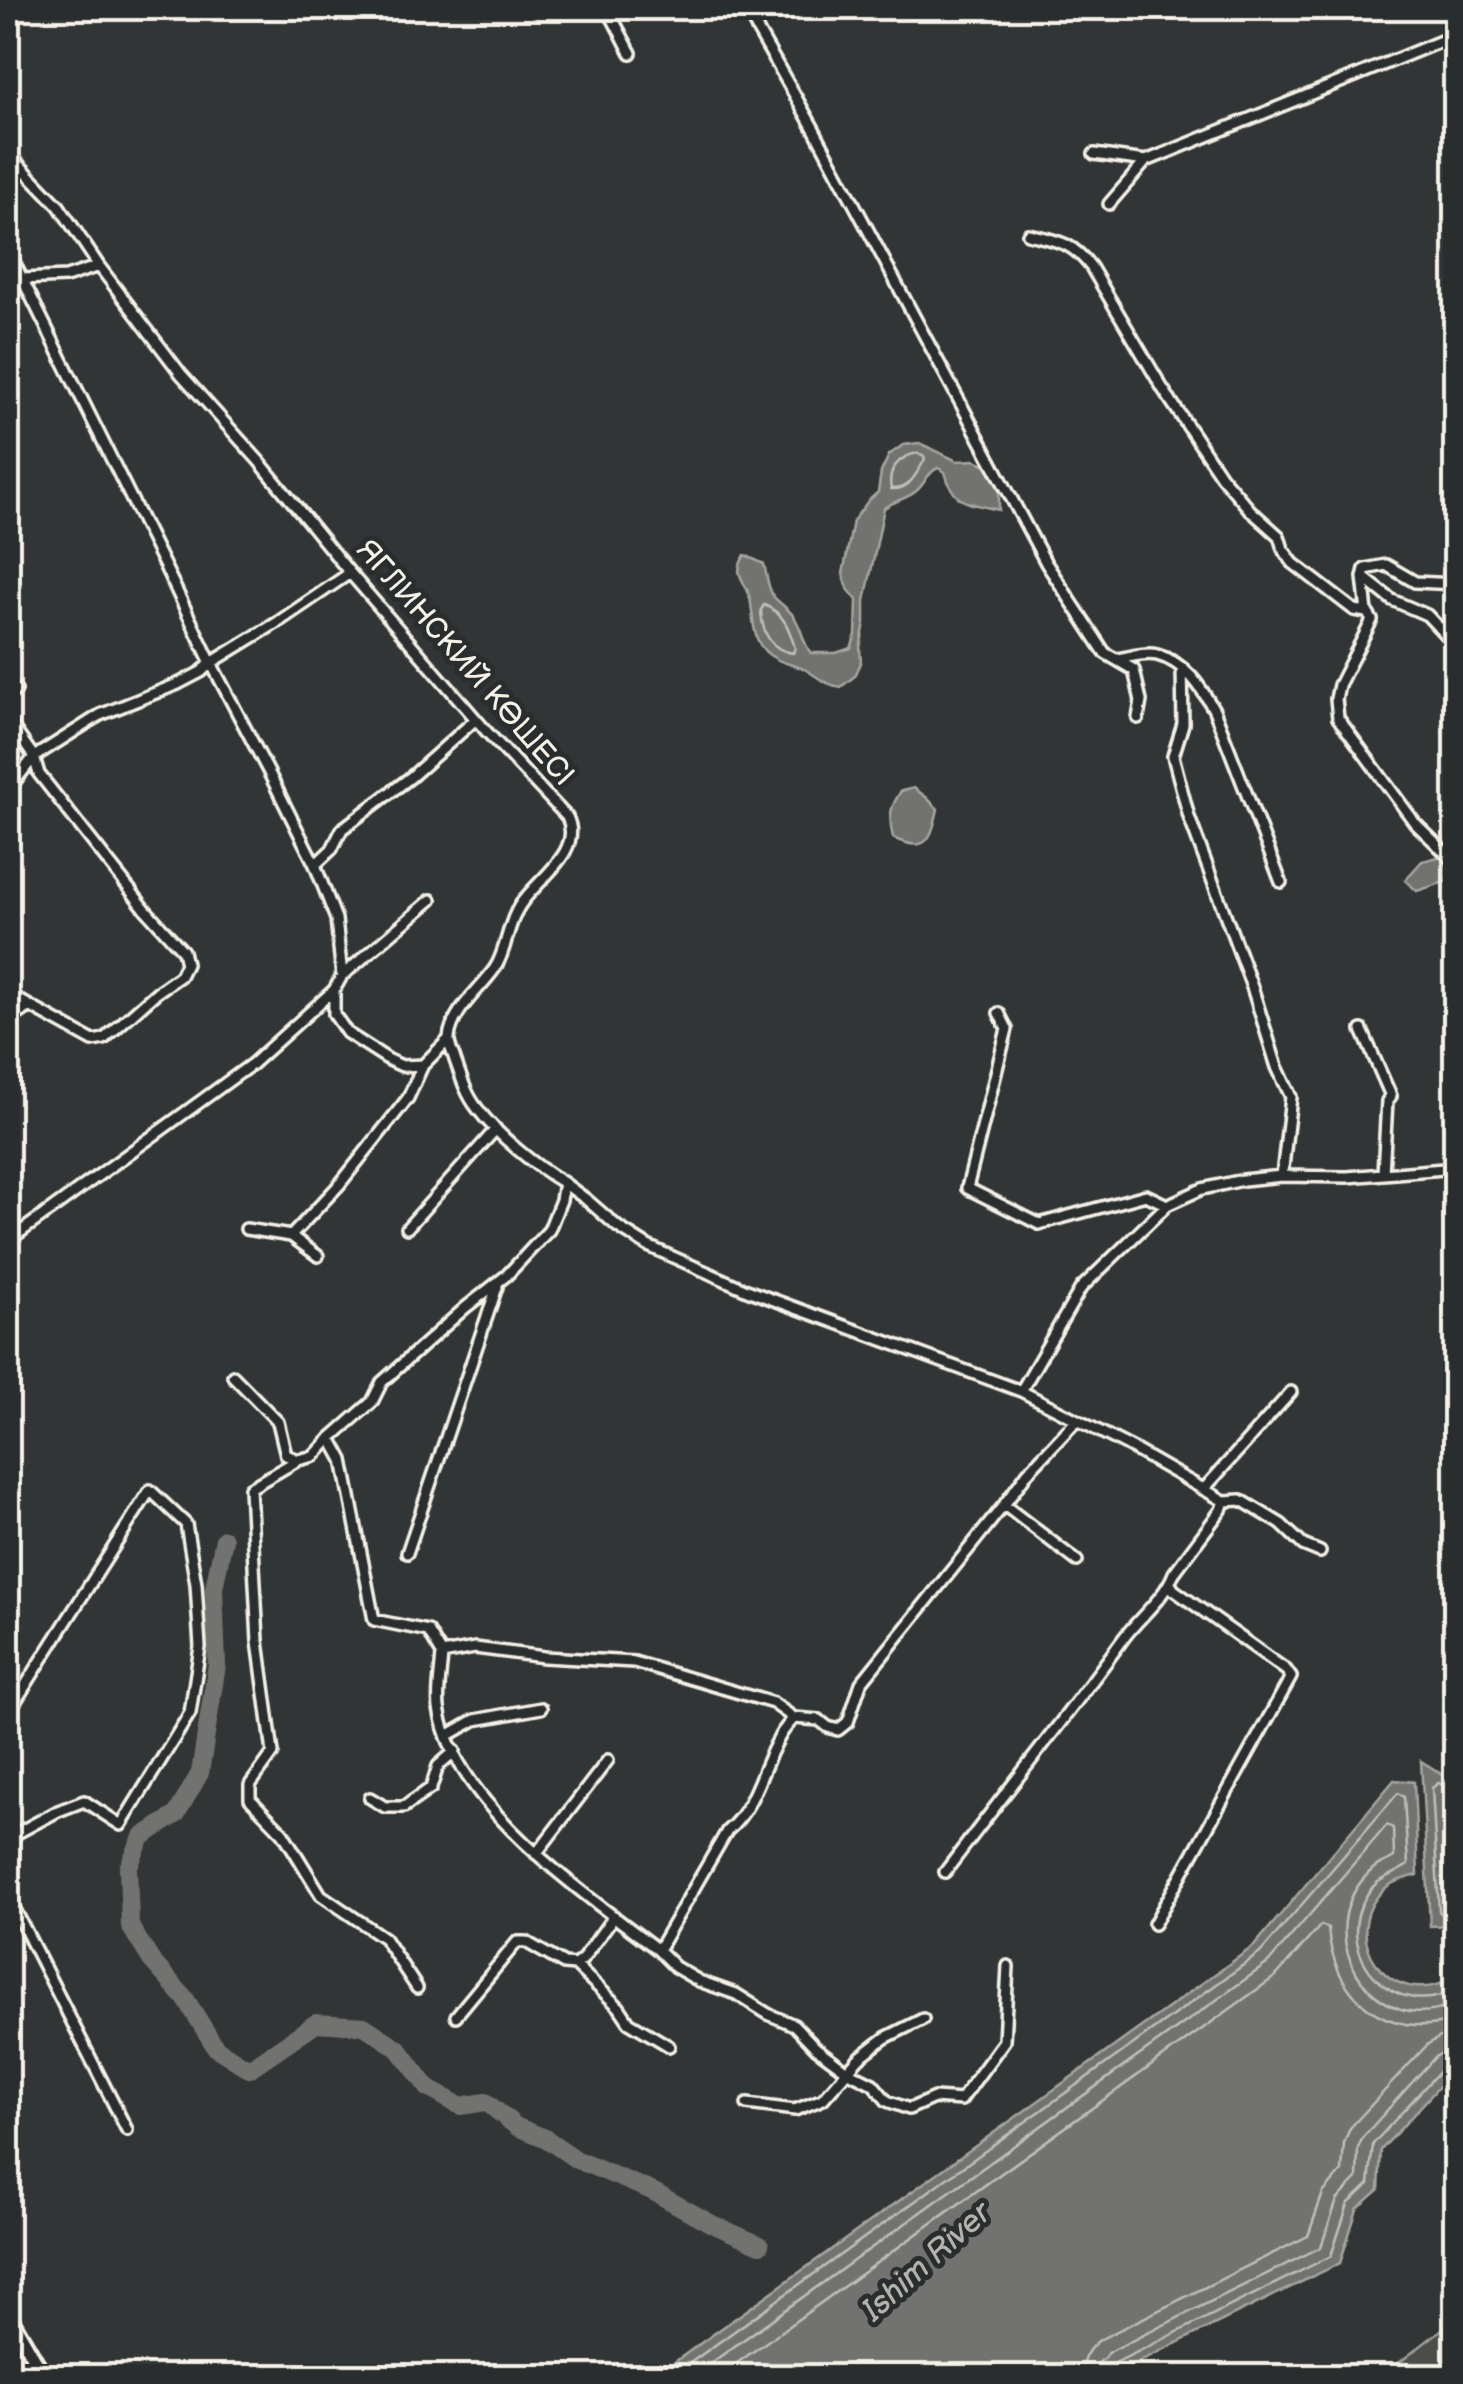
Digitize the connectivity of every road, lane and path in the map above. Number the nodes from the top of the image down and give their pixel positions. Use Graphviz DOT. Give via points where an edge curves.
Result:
graph roads {
  1 [pos="607,8"];
  2 [pos="745,8"];
  3 [pos="1456,35"];
  4 [pos="631,53"];
  5 [pos="8,153"];
  6 [pos="1094,154"];
  7 [pos="1146,160"];
  8 [pos="1110,204"];
  9 [pos="1028,234"];
  10 [pos="8,250"];
  11 [pos="99,266"];
  12 [pos="22,279"];
  13 [pos="350,573"];
  14 [pos="1363,576"];
  15 [pos="1456,584"];
  16 [pos="1367,612"];
  17 [pos="1456,652"];
  18 [pos="1116,659"];
  19 [pos="210,663"];
  20 [pos="1182,668"];
  21 [pos="1138,718"];
  22 [pos="476,719"];
  23 [pos="8,720"];
  24 [pos="34,756"];
  25 [pos="9,788"];
  26 [pos="1456,862"];
  27 [pos="316,866"];
  28 [pos="1281,882"];
  29 [pos="432,900"];
  30 [pos="1456,941"];
  31 [pos="342,976"];
  32 [pos="1456,977"];
  33 [pos="334,990"];
  34 [pos="8,994"];
  35 [pos="28,1006"];
  36 [pos="999,1013"];
  37 [pos="8,1021"];
  38 [pos="1362,1030"];
  39 [pos="448,1040"];
  40 [pos="423,1065"];
  41 [pos="496,1129"];
  42 [pos="1456,1168"];
  43 [pos="1383,1174"];
  44 [pos="1282,1176"];
  45 [pos="564,1183"];
  46 [pos="1167,1205"];
  47 [pos="407,1228"];
  48 [pos="246,1229"];
  49 [pos="291,1236"];
  50 [pos="8,1241"];
  51 [pos="318,1256"];
  52 [pos="498,1284"];
  53 [pos="233,1376"];
  54 [pos="1020,1391"];
  55 [pos="1291,1392"];
  56 [pos="1077,1420"];
  57 [pos="330,1438"];
  58 [pos="298,1460"];
  59 [pos="1204,1489"];
  60 [pos="1224,1501"];
  61 [pos="1004,1505"];
  62 [pos="1320,1552"];
  63 [pos="407,1553"];
  64 [pos="1076,1562"];
  65 [pos="1170,1584"];
  66 [pos="442,1654"];
  67 [pos="541,1708"];
  68 [pos="8,1713"];
  69 [pos="794,1718"];
  70 [pos="447,1736"];
  71 [pos="455,1751"];
  72 [pos="608,1760"];
  73 [pos="370,1798"];
  74 [pos="8,1838"];
  75 [pos="536,1854"];
  76 [pos="945,1872"];
  77 [pos="8,1896"];
  78 [pos="614,1916"];
  79 [pos="1154,1924"];
  80 [pos="658,1950"];
  81 [pos="575,1966"];
  82 [pos="1008,1966"];
  83 [pos="417,1988"];
  84 [pos="456,2016"];
  85 [pos="923,2019"];
  86 [pos="668,2046"];
  87 [pos="847,2071"];
  88 [pos="747,2104"];
  89 [pos="127,2130"];
  90 [pos="8,2314"];
  91 [pos="44,2376"];
  1 -- 4 [label="street"];
  2 -- 18 [label="street" via="1046,563"];
  3 -- 7 [label="street"];
  5 -- 11 [label="street, ЯГЛИНСКИЙ КӨШЕСІ" via="59,206"];
  6 -- 7 [label="street"];
  7 -- 8 [label="street"];
  9 -- 16 [label="street" via="1077,249 1221,476 1279,536 1293,563 1354,610"];
  10 -- 12 [label="street"];
  11 -- 12 [label="street"];
  11 -- 13 [label="street, ЯГЛИНСКИЙ КӨШЕСІ"];
  12 -- 19 [label="street"];
  13 -- 19 [label="street"];
  13 -- 22 [label="street, ЯГЛИНСКИЙ КӨШЕСІ"];
  14 -- 15 [label="street" via="1364,569 1386,566 1415,582"];
  14 -- 16 [label="street"];
  14 -- 17 [label="street" via="1392,600 1426,615"];
  16 -- 26 [label="street" via="1372,620 1339,685 1338,718 1415,824"];
  18 -- 20 [label="street" via="1155,654"];
  18 -- 21 [label="street" via="1134,670"];
  19 -- 24 [label="street" via="178,684 100,715"];
  19 -- 27 [label="street"];
  20 -- 28 [label="street" via="1214,710"];
  20 -- 44 [label="street" via="1182,724 1173,756 1291,1097"];
  22 -- 27 [label="street" via="342,829"];
  22 -- 39 [label="street, ЯГЛИНСКИЙ КӨШЕСІ" via="572,826 557,864 519,906 497,965 458,1015"];
  23 -- 24 [label="street"];
  24 -- 25 [label="street"];
  24 -- 35 [label="street" via="39,774 186,964 104,1039 93,1041"];
  27 -- 31 [label="street" via="336,919"];
  29 -- 31 [label="street"];
  30 -- 32 [label="street"];
  31 -- 33 [label="street"];
  33 -- 40 [label="street" via="334,1014 346,1033 402,1066"];
  33 -- 50 [label="street" via="252,1064"];
  34 -- 35 [label="street"];
  35 -- 37 [label="street"];
  36 -- 46 [label="street" via="1007,1029 967,1188 1039,1224 1146,1195"];
  38 -- 43 [label="street" via="1391,1096"];
  39 -- 40 [label="street"];
  39 -- 41 [label="street" via="462,1082"];
  40 -- 49 [label="street" via="408,1098"];
  41 -- 45 [label="street"];
  41 -- 47 [label="street"];
  42 -- 43 [label="street"];
  43 -- 44 [label="street"];
  44 -- 46 [label="street" via="1202,1189"];
  45 -- 52 [label="street" via="550,1230"];
  45 -- 54 [label="street" via="648,1246 747,1290"];
  46 -- 54 [label="street" via="1082,1288"];
  48 -- 49 [label="street"];
  49 -- 51 [label="street"];
  52 -- 57 [label="street" via="382,1382 372,1402"];
  52 -- 63 [label="street"];
  53 -- 58 [label="street" via="278,1422 286,1456"];
  54 -- 56 [label="street"];
  55 -- 59 [label="street"];
  56 -- 59 [label="street"];
  56 -- 61 [label="street"];
  57 -- 58 [label="street" via="314,1456"];
  57 -- 66 [label="street" via="343,1460 374,1620 428,1631"];
  58 -- 83 [label="street" via="250,1488 258,1642 273,1752 250,1786 250,1799 283,1833 320,1895 384,1938"];
  59 -- 60 [label="street"];
  60 -- 62 [label="street" via="1241,1500"];
  60 -- 65 [label="street"];
  61 -- 64 [label="street"];
  61 -- 69 [label="street" via="861,1683 848,1722 838,1730"];
  65 -- 76 [label="street"];
  65 -- 79 [label="street" via="1291,1678"];
  66 -- 69 [label="street" via="475,1648 634,1662 773,1702"];
  66 -- 70 [label="street" via="438,1705"];
  67 -- 70 [label="street" via="475,1720"];
  68 -- 74 [label="street" via="150,1490 186,1524 200,1647 190,1713 121,1825 84,1802"];
  69 -- 80 [label="street"];
  70 -- 71 [label="street"];
  71 -- 73 [label="street" via="438,1766 432,1788 404,1807"];
  71 -- 75 [label="street" via="470,1780"];
  72 -- 75 [label="street"];
  75 -- 78 [label="street"];
  77 -- 89 [label="street"];
  78 -- 80 [label="street"];
  78 -- 81 [label="street"];
  80 -- 87 [label="street" via="699,1981 794,2025"];
  81 -- 84 [label="street" via="517,1942"];
  81 -- 86 [label="street" via="629,2022"];
  82 -- 87 [label="street" via="1004,2042 961,2100 934,2098 910,2109 886,2101 873,2084"];
  85 -- 87 [label="street" via="886,2038"];
  87 -- 88 [label="street" via="823,2099 795,2110"];
  90 -- 91 [label="main road"];
}
